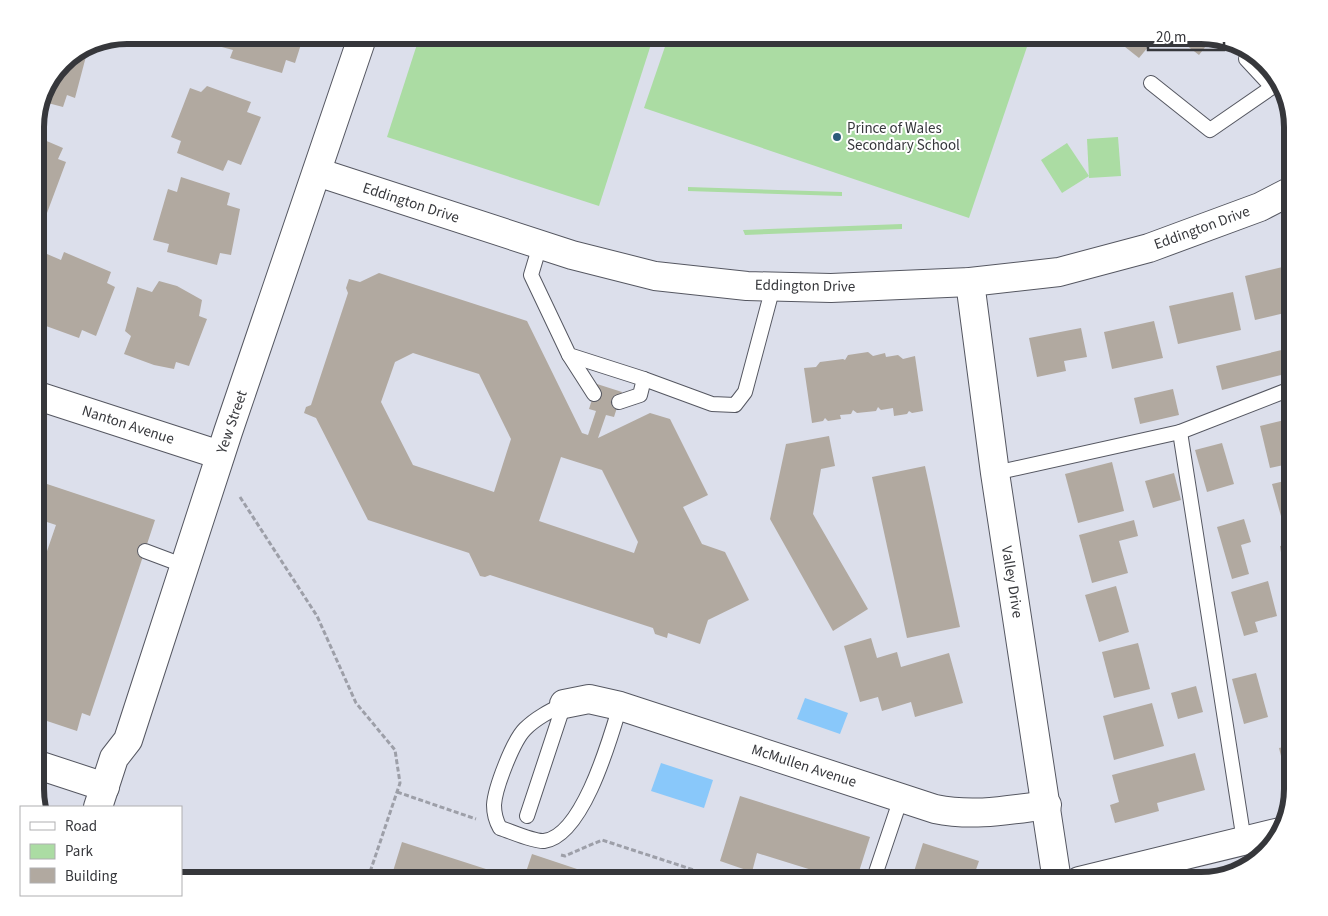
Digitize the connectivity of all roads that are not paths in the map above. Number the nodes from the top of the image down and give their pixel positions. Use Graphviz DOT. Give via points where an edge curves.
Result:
graph roads {
  1 [pos="360,44"];
  2 [pos="1247,58"];
  3 [pos="1267,76"];
  4 [pos="1152,83"];
  5 [pos="1273,86"];
  6 [pos="317,172"];
  7 [pos="1284,195"];
  8 [pos="540,245"];
  9 [pos="970,282"];
  10 [pos="773,287"];
  11 [pos="570,355"];
  12 [pos="644,379"];
  13 [pos="1284,392"];
  14 [pos="594,394"];
  15 [pos="44,398"];
  16 [pos="619,402"];
  17 [pos="1180,432"];
  18 [pos="220,455"];
  19 [pos="995,473"];
  20 [pos="144,551"];
  21 [pos="185,566"];
  22 [pos="564,704"];
  23 [pos="620,706"];
  24 [pos="44,768"];
  25 [pos="101,797"];
  26 [pos="900,798"];
  27 [pos="1047,805"];
  28 [pos="526,816"];
  29 [pos="1270,834"];
  30 [pos="1244,841"];
  31 [pos="876,872"];
  32 [pos="1056,872"];
  33 [pos="1116,872"];
  1 -- 6 [label="street, Yew Street"];
  2 -- 3 [label="lane"];
  4 -- 5 [label="lane" via="1210,130"];
  6 -- 8 [label="street, Eddington Drive"];
  6 -- 18 [label="street, Yew Street"];
  7 -- 9 [label="street, Eddington Drive" via="1260,207 1149,248 1059,272"];
  8 -- 10 [label="street, Eddington Drive" via="655,276"];
  8 -- 11 [label="lane" via="531,275"];
  9 -- 10 [label="street, Eddington Drive"];
  9 -- 19 [label="street, Valley Drive"];
  10 -- 12 [label="lane" via="744,392 734,405 712,404"];
  11 -- 12 [label="lane"];
  11 -- 14 [label="lane"];
  12 -- 16 [label="lane" via="640,395"];
  13 -- 17 [label="lane"];
  15 -- 18 [label="street, Nanton Avenue"];
  17 -- 19 [label="lane"];
  17 -- 30 [label="lane"];
  18 -- 21 [label="street, Yew Street"];
  19 -- 27 [label="street, Valley Drive"];
  20 -- 21 [label="lane"];
  21 -- 25 [label="street, Yew Street" via="128,740 114,758"];
  22 -- 23 [label="street, McMullen Avenue" via="588,699"];
  22 -- 23 [label="lane" via="523,730 511,752 494,805 500,828 542,842 563,833 588,798"];
  22 -- 28 [label="lane"];
  23 -- 26 [label="street, McMullen Avenue"];
  24 -- 25 [label="street"];
  26 -- 27 [label="street, McMullen Avenue" via="957,813"];
  26 -- 31 [label="lane"];
  27 -- 32 [label="street, Valley Drive"];
  29 -- 30 [label="street"];
  30 -- 33 [label="street"];
}
